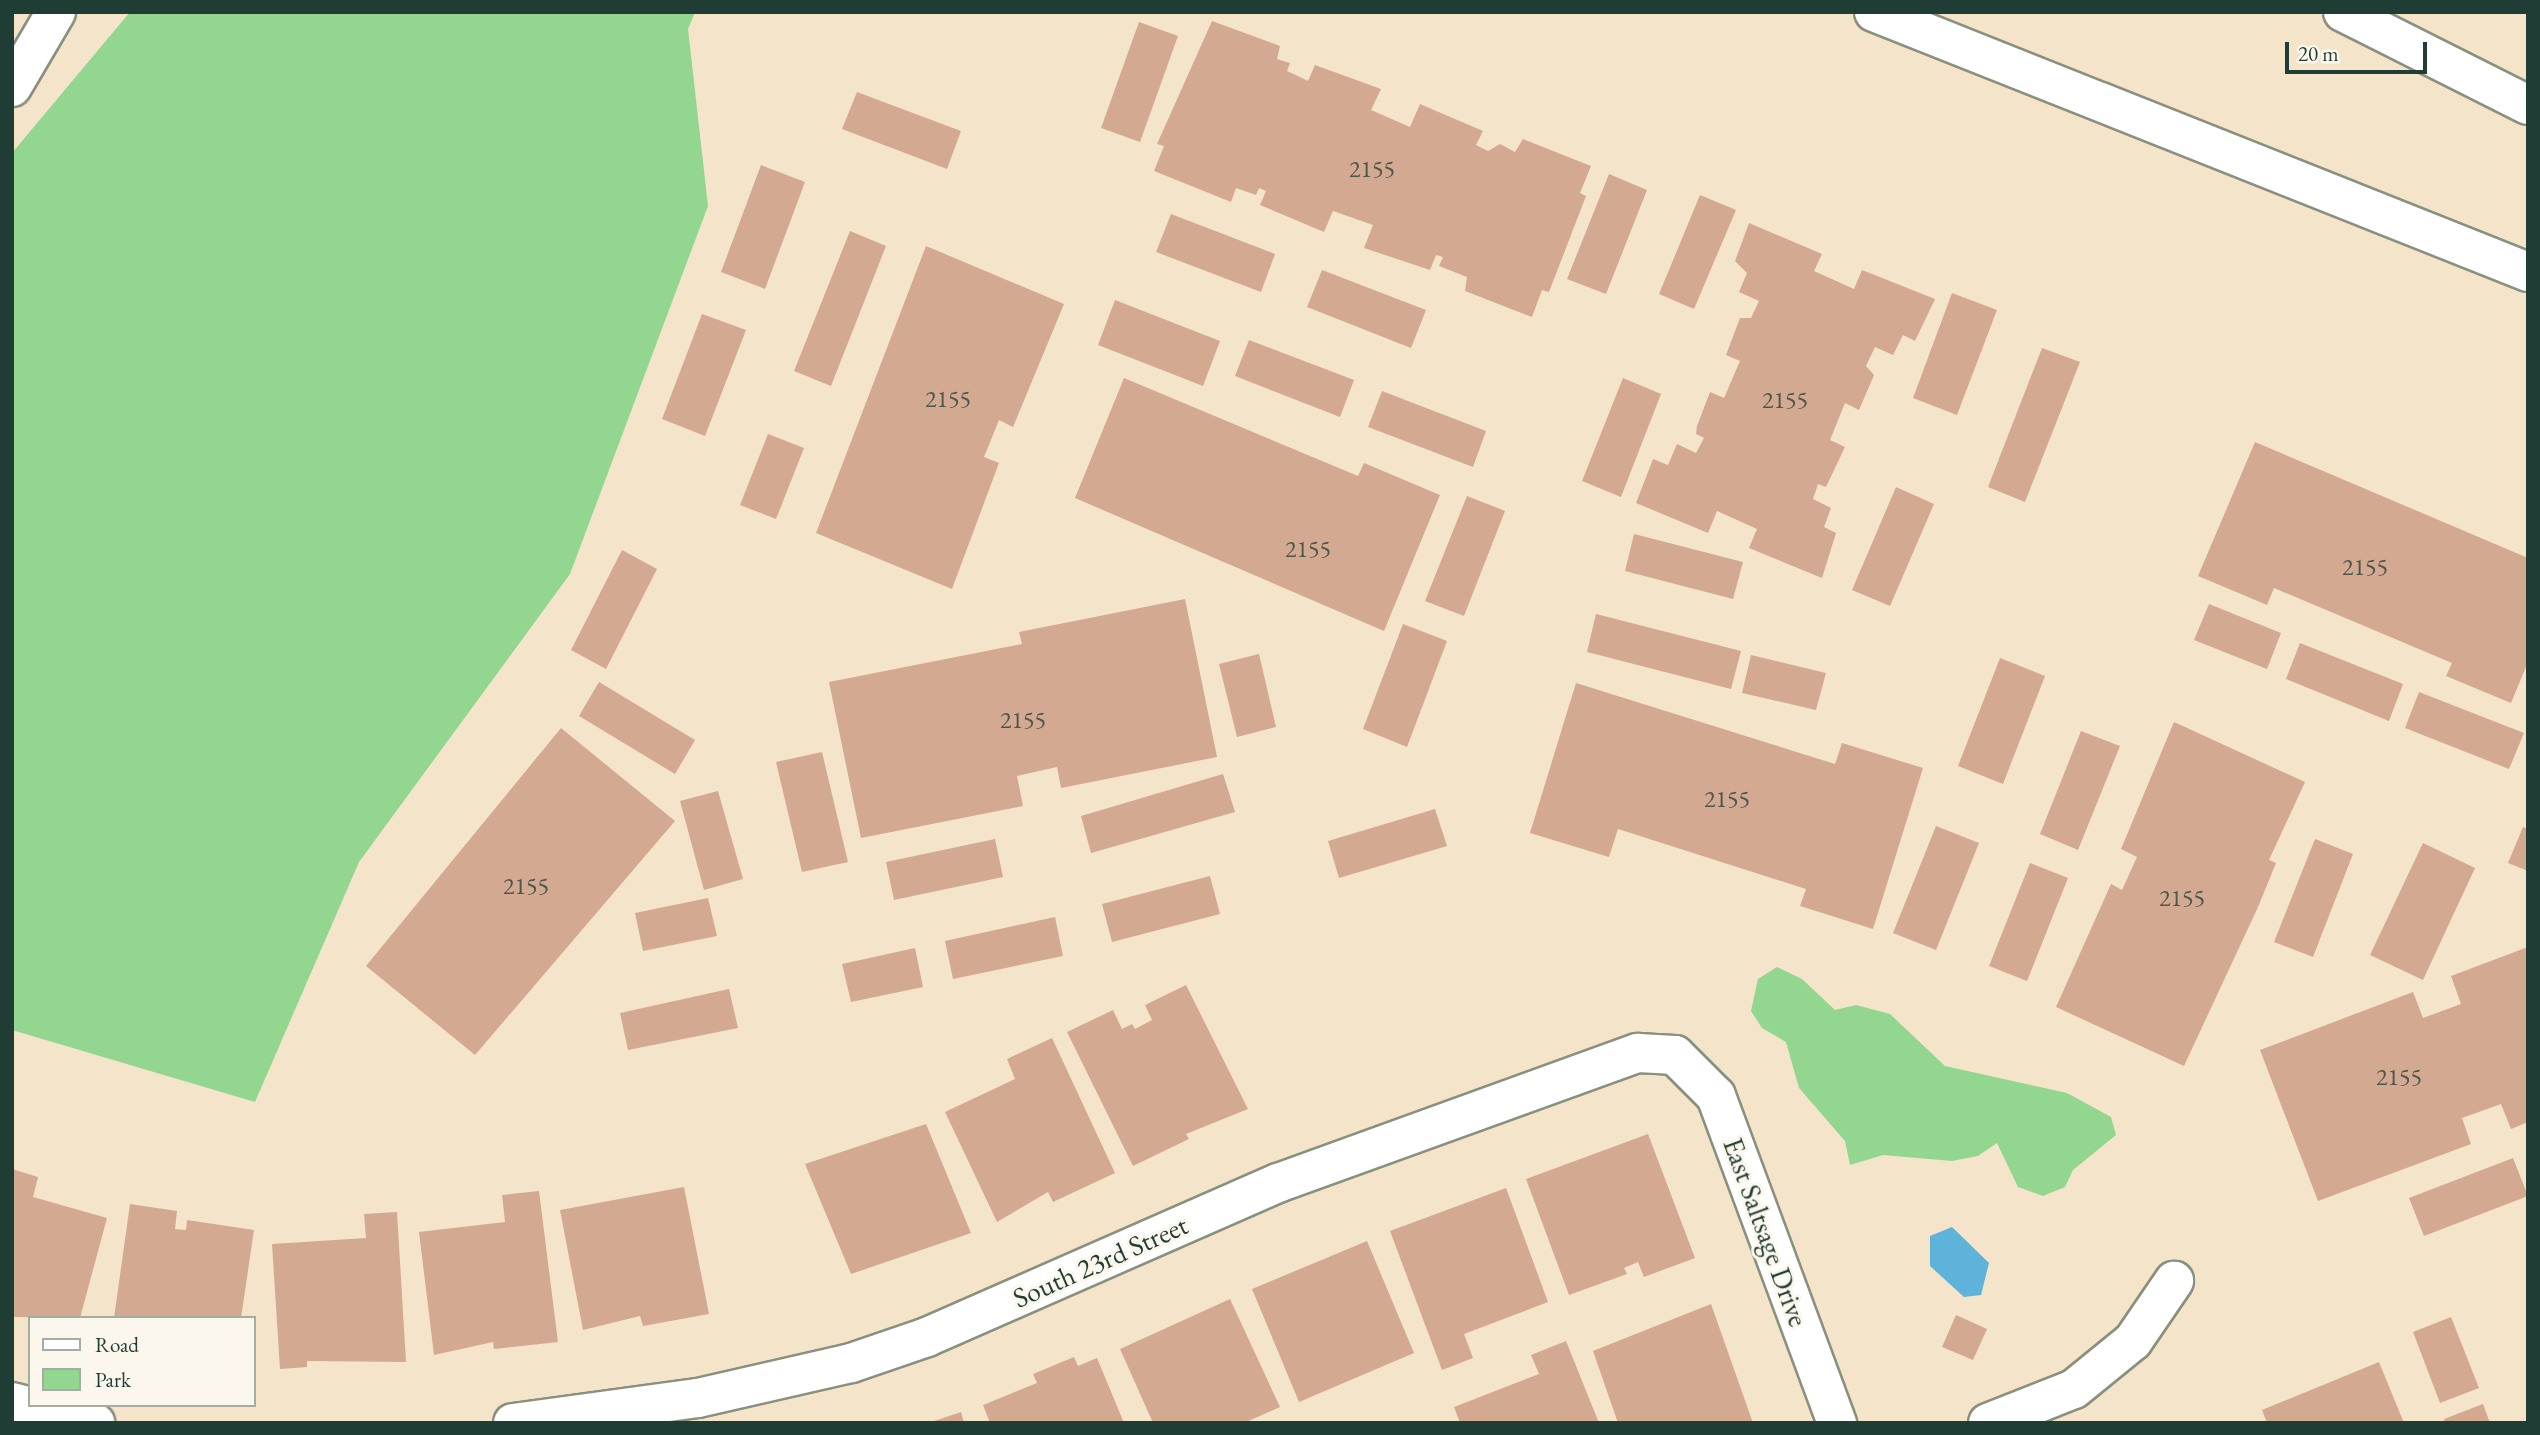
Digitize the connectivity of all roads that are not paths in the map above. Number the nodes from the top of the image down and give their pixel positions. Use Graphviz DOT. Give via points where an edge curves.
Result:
graph roads {
  1 [pos="57,12"];
  2 [pos="1874,12"];
  3 [pos="2343,12"];
  4 [pos="12,88"];
  5 [pos="2528,105"];
  6 [pos="2528,272"];
  7 [pos="1675,1055"];
  8 [pos="2174,1282"];
  9 [pos="32,1407"];
  10 [pos="96,1423"];
  11 [pos="513,1423"];
  12 [pos="1837,1423"];
  13 [pos="1989,1423"];
  1 -- 4 [label="main road"];
  2 -- 6 [label="main road"];
  3 -- 5 [label="main road"];
  7 -- 11 [label="main road, South 23rd Street" via="1638,1053 1606,1061 1278,1183 927,1337 851,1363 698,1398"];
  7 -- 12 [label="main road, East Saltsage Drive" via="1716,1096"];
  8 -- 13 [label="main road" via="2133,1341 2074,1389"];
  9 -- 10 [label="main road"];
}
